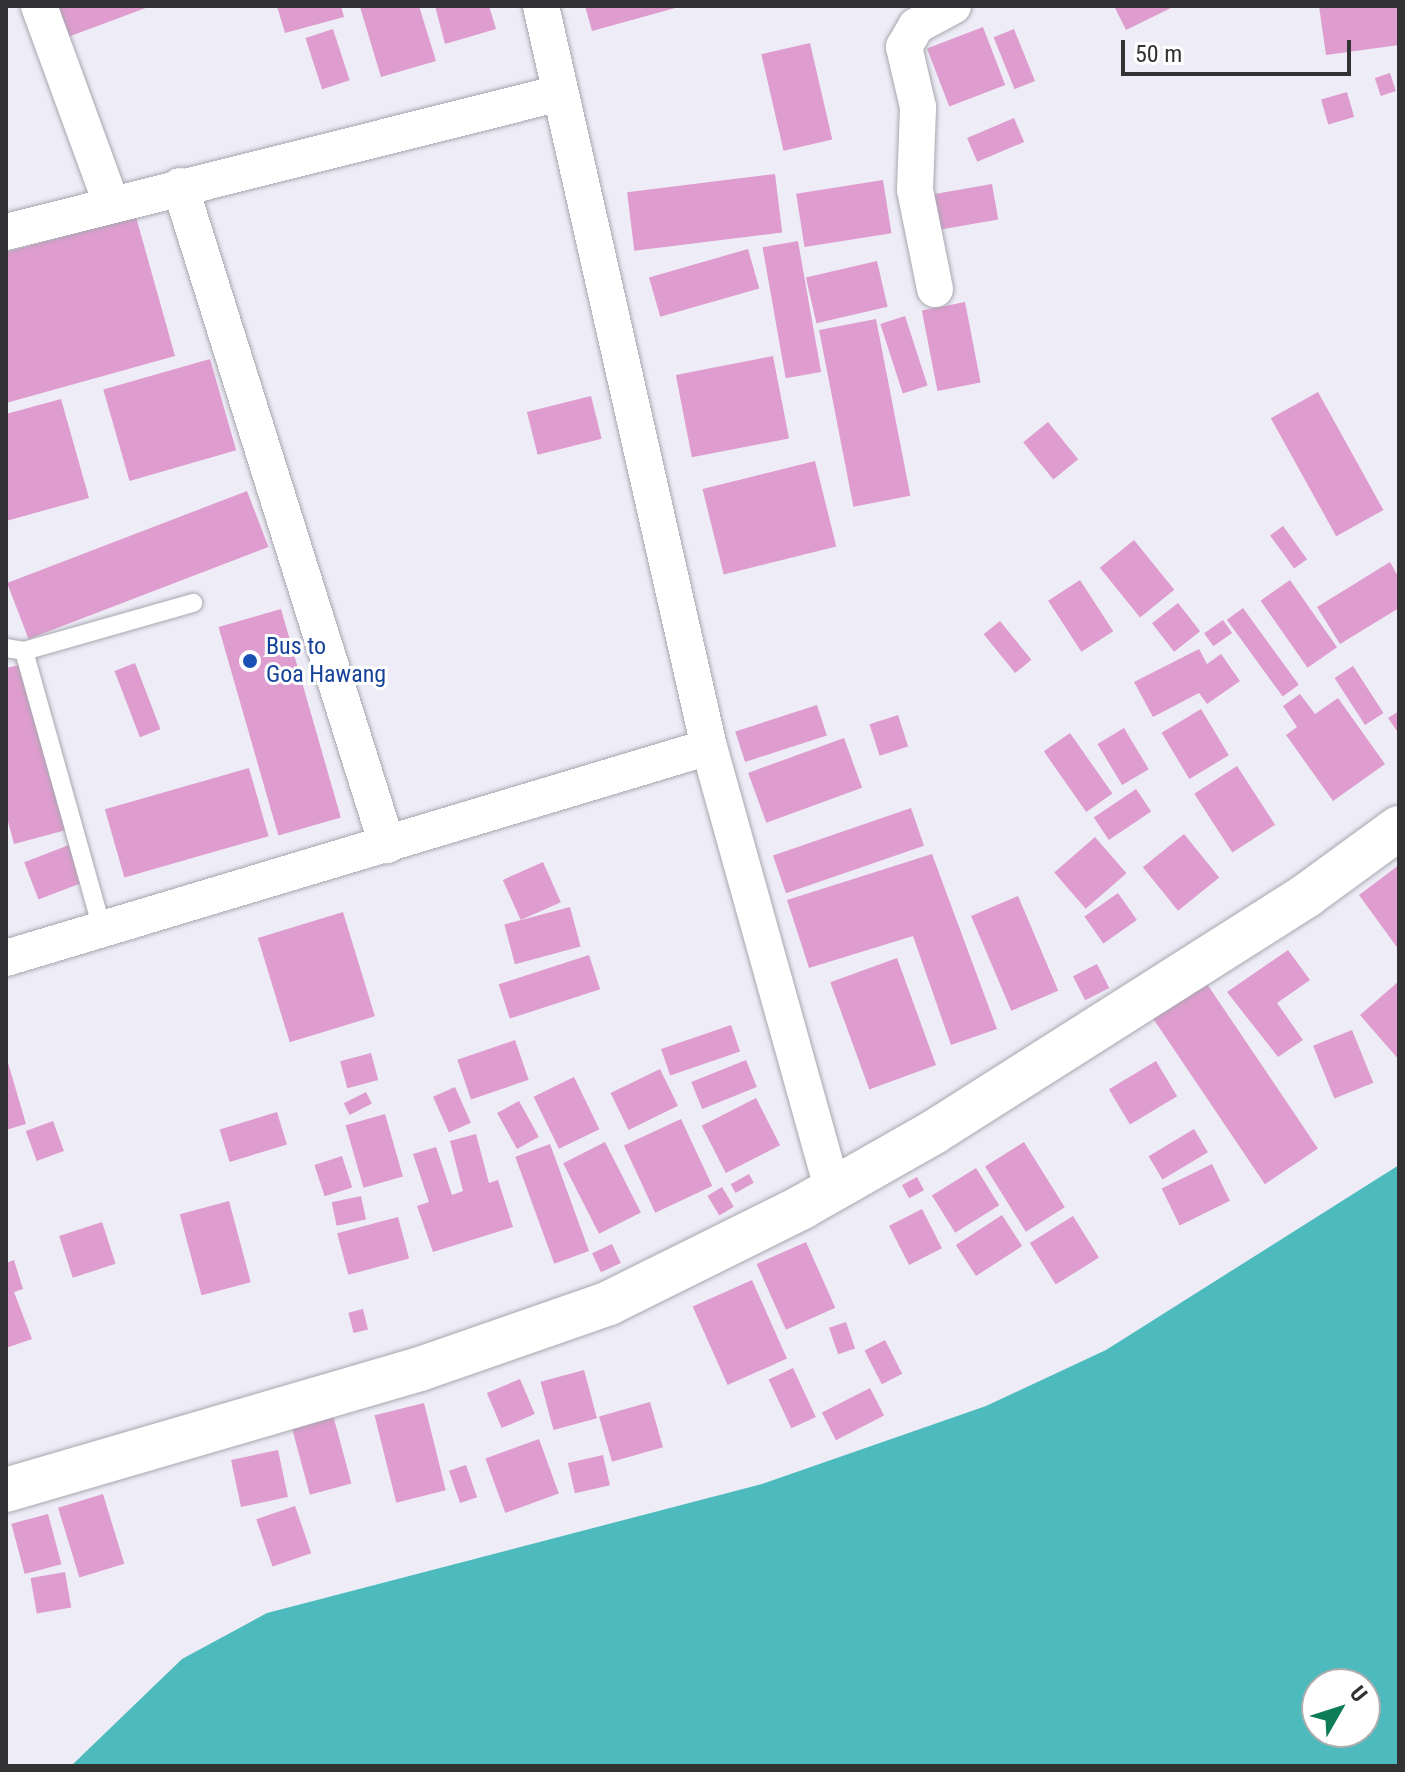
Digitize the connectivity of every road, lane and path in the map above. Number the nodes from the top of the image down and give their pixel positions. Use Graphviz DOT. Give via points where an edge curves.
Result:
graph roads {
  1 [pos="39,6"];
  2 [pos="541,6"];
  3 [pos="953,6"];
  4 [pos="560,93"];
  5 [pos="180,186"];
  6 [pos="111,203"];
  7 [pos="6,232"];
  8 [pos="935,289"];
  9 [pos="193,603"];
  10 [pos="15,650"];
  11 [pos="709,747"];
  12 [pos="1399,828"];
  13 [pos="387,845"];
  14 [pos="102,929"];
  15 [pos="6,958"];
  16 [pos="833,1190"];
  17 [pos="6,1490"];
  1 -- 6 [label="street"];
  2 -- 4 [label="street"];
  3 -- 8 [label="street" via="916,26 904,47 918,107 915,190"];
  4 -- 5 [label="street"];
  4 -- 11 [label="street"];
  5 -- 6 [label="street"];
  5 -- 13 [label="street"];
  6 -- 7 [label="street"];
  9 -- 10 [label="lane"];
  10 -- 14 [label="lane"];
  11 -- 13 [label="street"];
  11 -- 16 [label="street"];
  12 -- 16 [label="highway" via="1294,904"];
  13 -- 14 [label="street"];
  14 -- 15 [label="street"];
  16 -- 17 [label="highway" via="636,1290 554,1325"];
}
